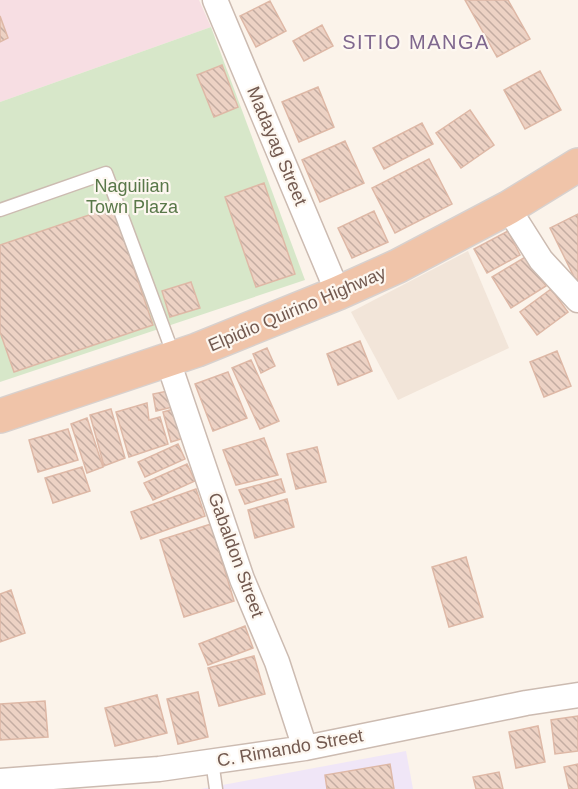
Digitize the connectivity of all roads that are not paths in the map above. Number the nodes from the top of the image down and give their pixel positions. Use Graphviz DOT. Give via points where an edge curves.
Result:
graph roads {
  1 [pos="215,0"];
  2 [pos="578,165"];
  3 [pos="508,208"];
  4 [pos="0,210"];
  5 [pos="338,293"];
  6 [pos="578,300"];
  7 [pos="171,359"];
  8 [pos="0,416"];
  9 [pos="578,695"];
  10 [pos="305,748"];
  11 [pos="212,761"];
  12 [pos="0,781"];
  13 [pos="216,789"];
  1 -- 5 [label="street, Madayag Street"];
  2 -- 3 [label="highway, Elpidio Quirino Highway"];
  3 -- 5 [label="highway, Elpidio Quirino Highway"];
  3 -- 6 [label="street" via="541,260"];
  4 -- 7 [label="lane" via="106,173"];
  5 -- 7 [label="highway, Elpidio Quirino Highway"];
  7 -- 8 [label="highway, Elpidio Quirino Highway"];
  7 -- 10 [label="street, Gabaldon Street" via="242,579 277,662"];
  9 -- 10 [label="street, C. Rimando Street"];
  10 -- 11 [label="street, C. Rimando Street"];
  11 -- 12 [label="street, C. Rimando Street" via="159,770"];
  11 -- 13 [label="lane"];
}
